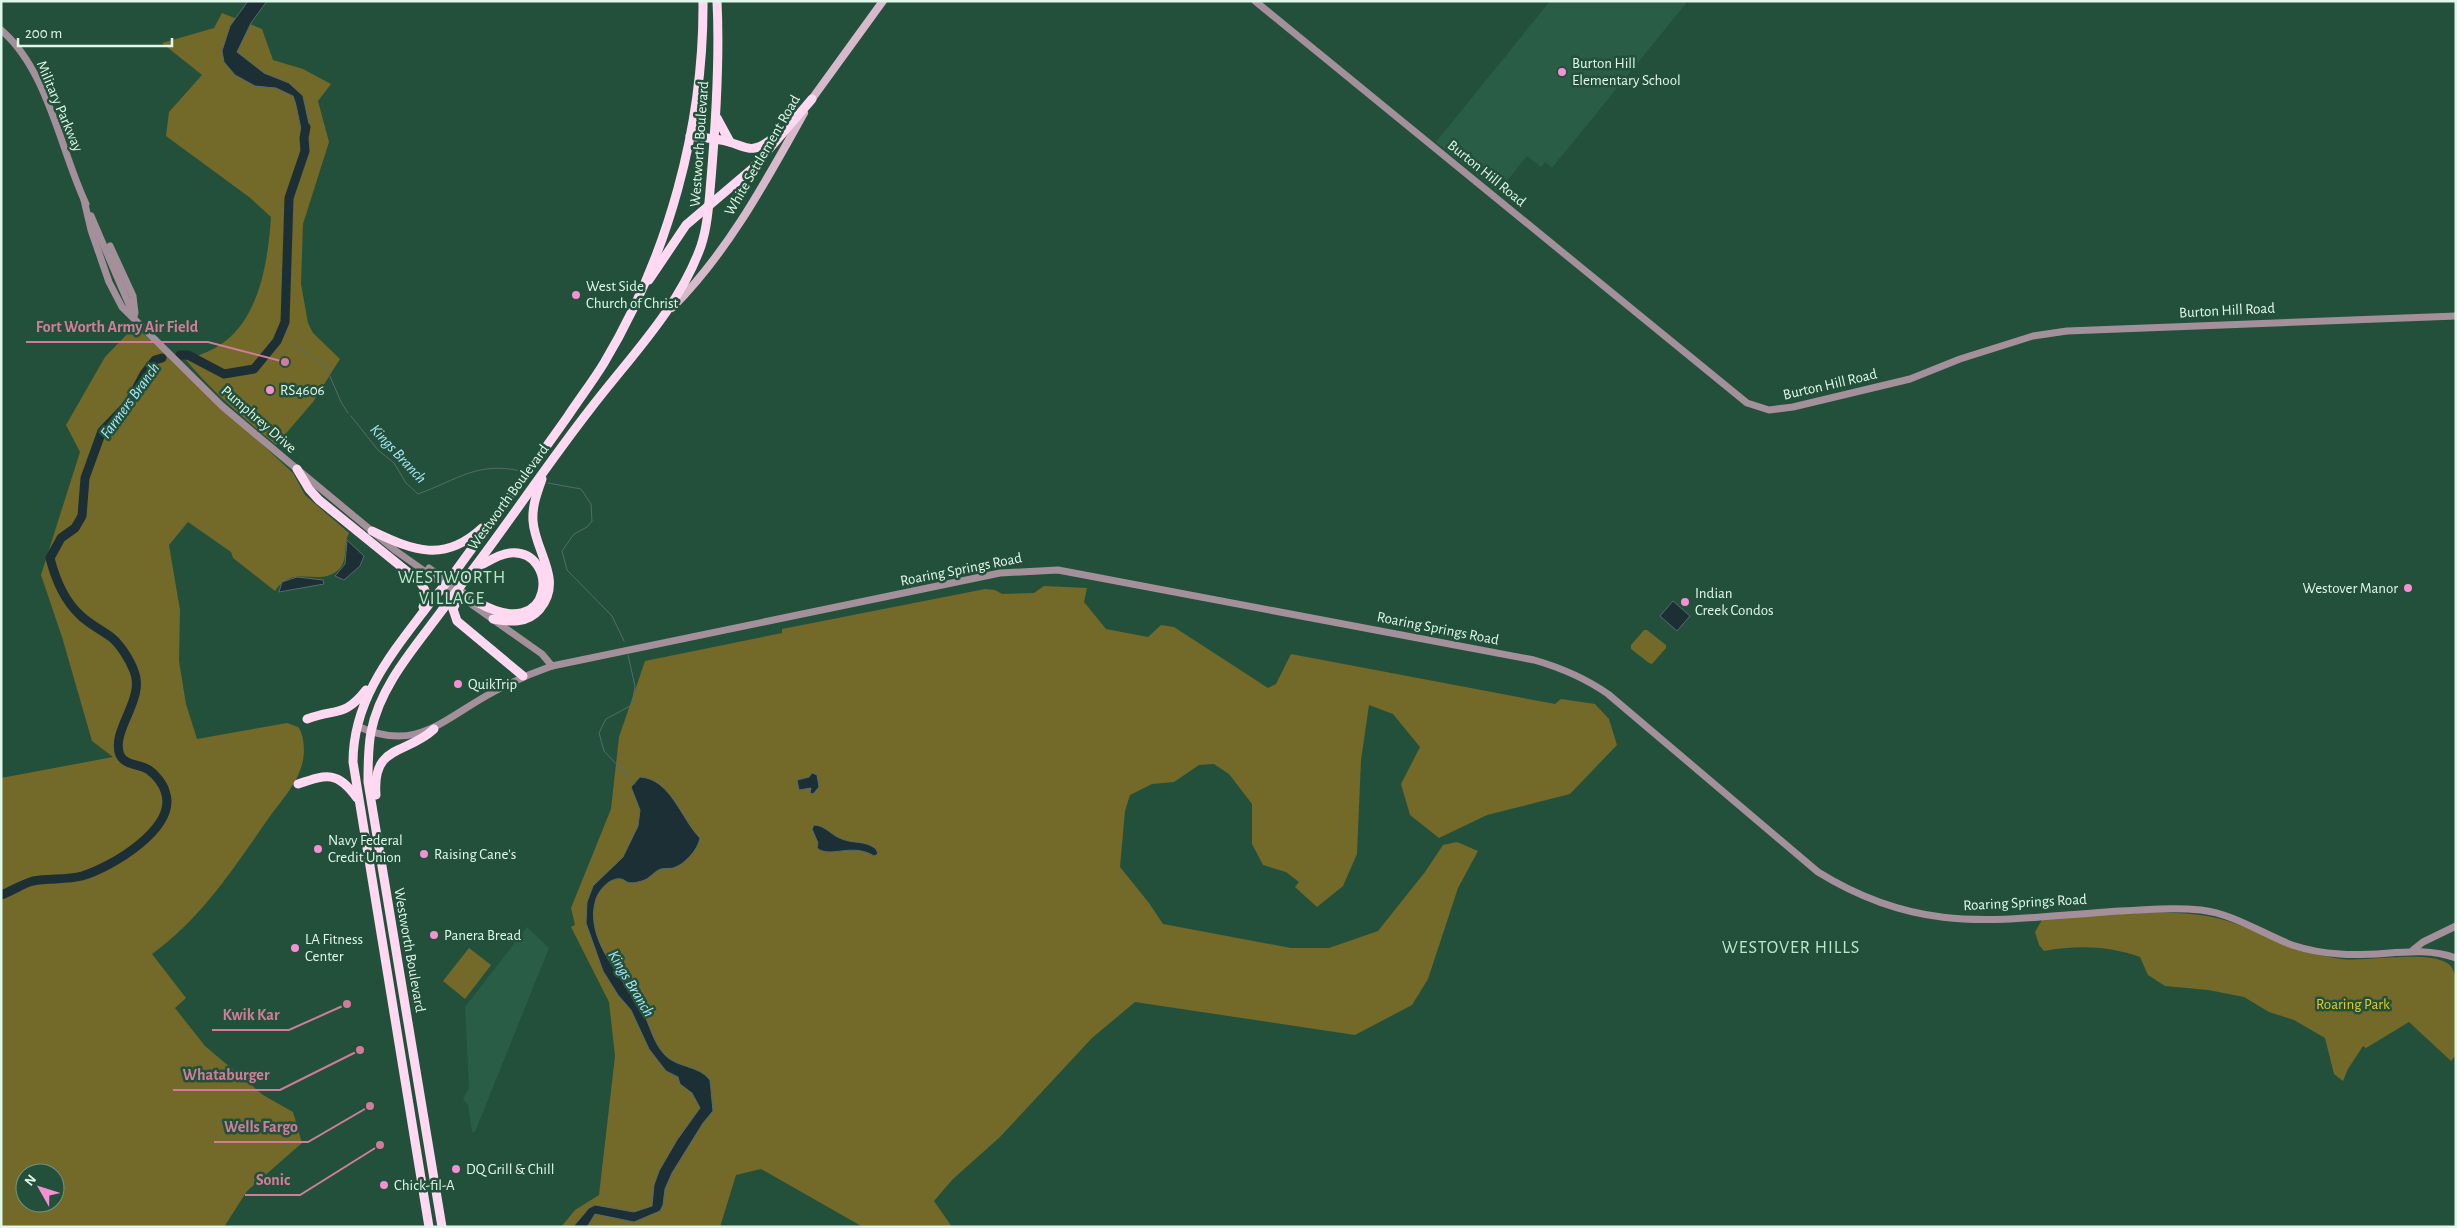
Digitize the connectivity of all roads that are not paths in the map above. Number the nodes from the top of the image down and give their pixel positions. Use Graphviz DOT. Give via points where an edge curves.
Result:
graph roads {
  1 [pos="704,1"];
  2 [pos="716,1"];
  3 [pos="883,1"];
  4 [pos="1255,1"];
  5 [pos="1,30"];
  6 [pos="812,98"];
  7 [pos="716,114"];
  8 [pos="784,130"];
  9 [pos="690,136"];
  10 [pos="714,139"];
  11 [pos="730,142"];
  12 [pos="84,200"];
  13 [pos="708,206"];
  14 [pos="640,292"];
  15 [pos="2456,316"];
  16 [pos="135,319"];
  17 [pos="660,319"];
  18 [pos="594,378"];
  19 [pos="607,387"];
  20 [pos="552,439"];
  21 [pos="562,446"];
  22 [pos="296,469"];
  23 [pos="544,471"];
  24 [pos="495,516"];
  25 [pos="372,531"];
  26 [pos="471,573"];
  27 [pos="477,602"];
  28 [pos="493,619"];
  29 [pos="410,630"];
  30 [pos="388,661"];
  31 [pos="552,666"];
  32 [pos="399,669"];
  33 [pos="379,674"];
  34 [pos="524,676"];
  35 [pos="307,719"];
  36 [pos="357,726"];
  37 [pos="434,729"];
  38 [pos="371,732"];
  39 [pos="298,784"];
  40 [pos="358,798"];
  41 [pos="377,833"];
  42 [pos="2456,926"];
  43 [pos="2412,950"];
  44 [pos="2456,958"];
  45 [pos="389,987"];
  46 [pos="412,1044"];
  47 [pos="402,1063"];
  48 [pos="428,1144"];
  49 [pos="430,1227"];
  50 [pos="442,1227"];
  1 -- 9 [label="main road, Westworth Boulevard" via="702,48"];
  2 -- 7 [label="main road, Westworth Boulevard"];
  3 -- 6 [label="main road, White Settlement Road"];
  4 -- 15 [label="street, Burton Hill Road" via="1747,403 1762,409 1777,410 1877,388 1914,378 1960,359 2058,332"];
  5 -- 12 [label="street, Military Parkway" via="13,40 34,74"];
  6 -- 8 [label="main road"];
  6 -- 17 [label="main road, White Settlement Road" via="732,234"];
  7 -- 10 [label="main road, Westworth Boulevard"];
  7 -- 11 [label="main road"];
  8 -- 11 [label="main road" via="761,147 740,148"];
  8 -- 13 [label="main road" via="752,169"];
  9 -- 10 [label="main road"];
  9 -- 14 [label="main road, Westworth Boulevard" via="667,222"];
  10 -- 11 [label="main road"];
  10 -- 13 [label="main road, Westworth Boulevard"];
  12 -- 16 [label="street, Military Parkway"];
  12 -- 16 [label="street, Military Parkway" via="110,246"];
  13 -- 14 [label="main road" via="686,225"];
  13 -- 17 [label="main road, Westworth Boulevard" via="705,232 693,264"];
  14 -- 18 [label="main road, Westworth Boulevard" via="609,356"];
  16 -- 22 [label="street, Pumphrey Drive" via="222,406"];
  17 -- 19 [label="main road, Westworth Boulevard"];
  18 -- 19 [label="main road"];
  18 -- 20 [label="main road, Westworth Boulevard"];
  19 -- 21 [label="main road, Westworth Boulevard"];
  20 -- 21 [label="main road"];
  20 -- 24 [label="main road, Westworth Boulevard"];
  21 -- 23 [label="main road, Westworth Boulevard"];
  22 -- 25 [label="street, Pumphrey Drive"];
  22 -- 29 [label="main road" via="319,500 425,588 428,599"];
  23 -- 26 [label="main road, Westworth Boulevard"];
  23 -- 28 [label="main road" via="535,498 533,522 550,577 548,597 539,610 525,620"];
  24 -- 25 [label="main road" via="463,542 435,551 400,544"];
  24 -- 29 [label="main road, Westworth Boulevard, bridge"];
  25 -- 27 [label="street"];
  25 -- 28 [label="street"];
  26 -- 27 [label="main road" via="496,557 517,553 537,564 544,578 542,594 535,606 523,613 495,612"];
  26 -- 32 [label="main road, Westworth Boulevard, bridge"];
  26 -- 34 [label="main road, bridge" via="453,609 457,621"];
  28 -- 31 [label="street" via="542,654"];
  29 -- 30 [label="main road, Westworth Boulevard"];
  30 -- 32 [label="main road"];
  30 -- 33 [label="main road, Westworth Boulevard"];
  31 -- 34 [label="street, Roaring Springs Road"];
  31 -- 43 [label="street, Roaring Springs Road" via="1000,573 1040,569 1068,571 1562,668 1608,694 1818,872 1886,906 1926,916 1980,921 2142,909 2204,910 2246,922 2293,945 2321,952 2360,955"];
  32 -- 38 [label="main road, Westworth Boulevard" via="381,703"];
  33 -- 35 [label="main road" via="348,709"];
  33 -- 36 [label="main road, Westworth Boulevard" via="364,703"];
  34 -- 37 [label="street, Roaring Springs Road"];
  36 -- 38 [label="street, Roaring Springs Road"];
  36 -- 40 [label="main road, Westworth Boulevard" via="353,762"];
  37 -- 38 [label="street, Roaring Springs Road" via="397,736"];
  37 -- 41 [label="main road" via="424,738 397,748 381,766 375,783"];
  38 -- 41 [label="main road, Westworth Boulevard" via="368,782"];
  39 -- 40 [label="main road" via="333,776"];
  40 -- 45 [label="main road, Westworth Boulevard"];
  41 -- 46 [label="main road, Westworth Boulevard"];
  42 -- 43 [label="street"];
  43 -- 44 [label="street, Roaring Springs Road"];
  45 -- 46 [label="main road" via="395,997 402,1039"];
  45 -- 47 [label="main road, Westworth Boulevard"];
  46 -- 48 [label="main road, Westworth Boulevard"];
  47 -- 48 [label="main road" via="410,1073 422,1141"];
  47 -- 49 [label="main road, Westworth Boulevard"];
  48 -- 50 [label="main road, Westworth Boulevard"];
}
